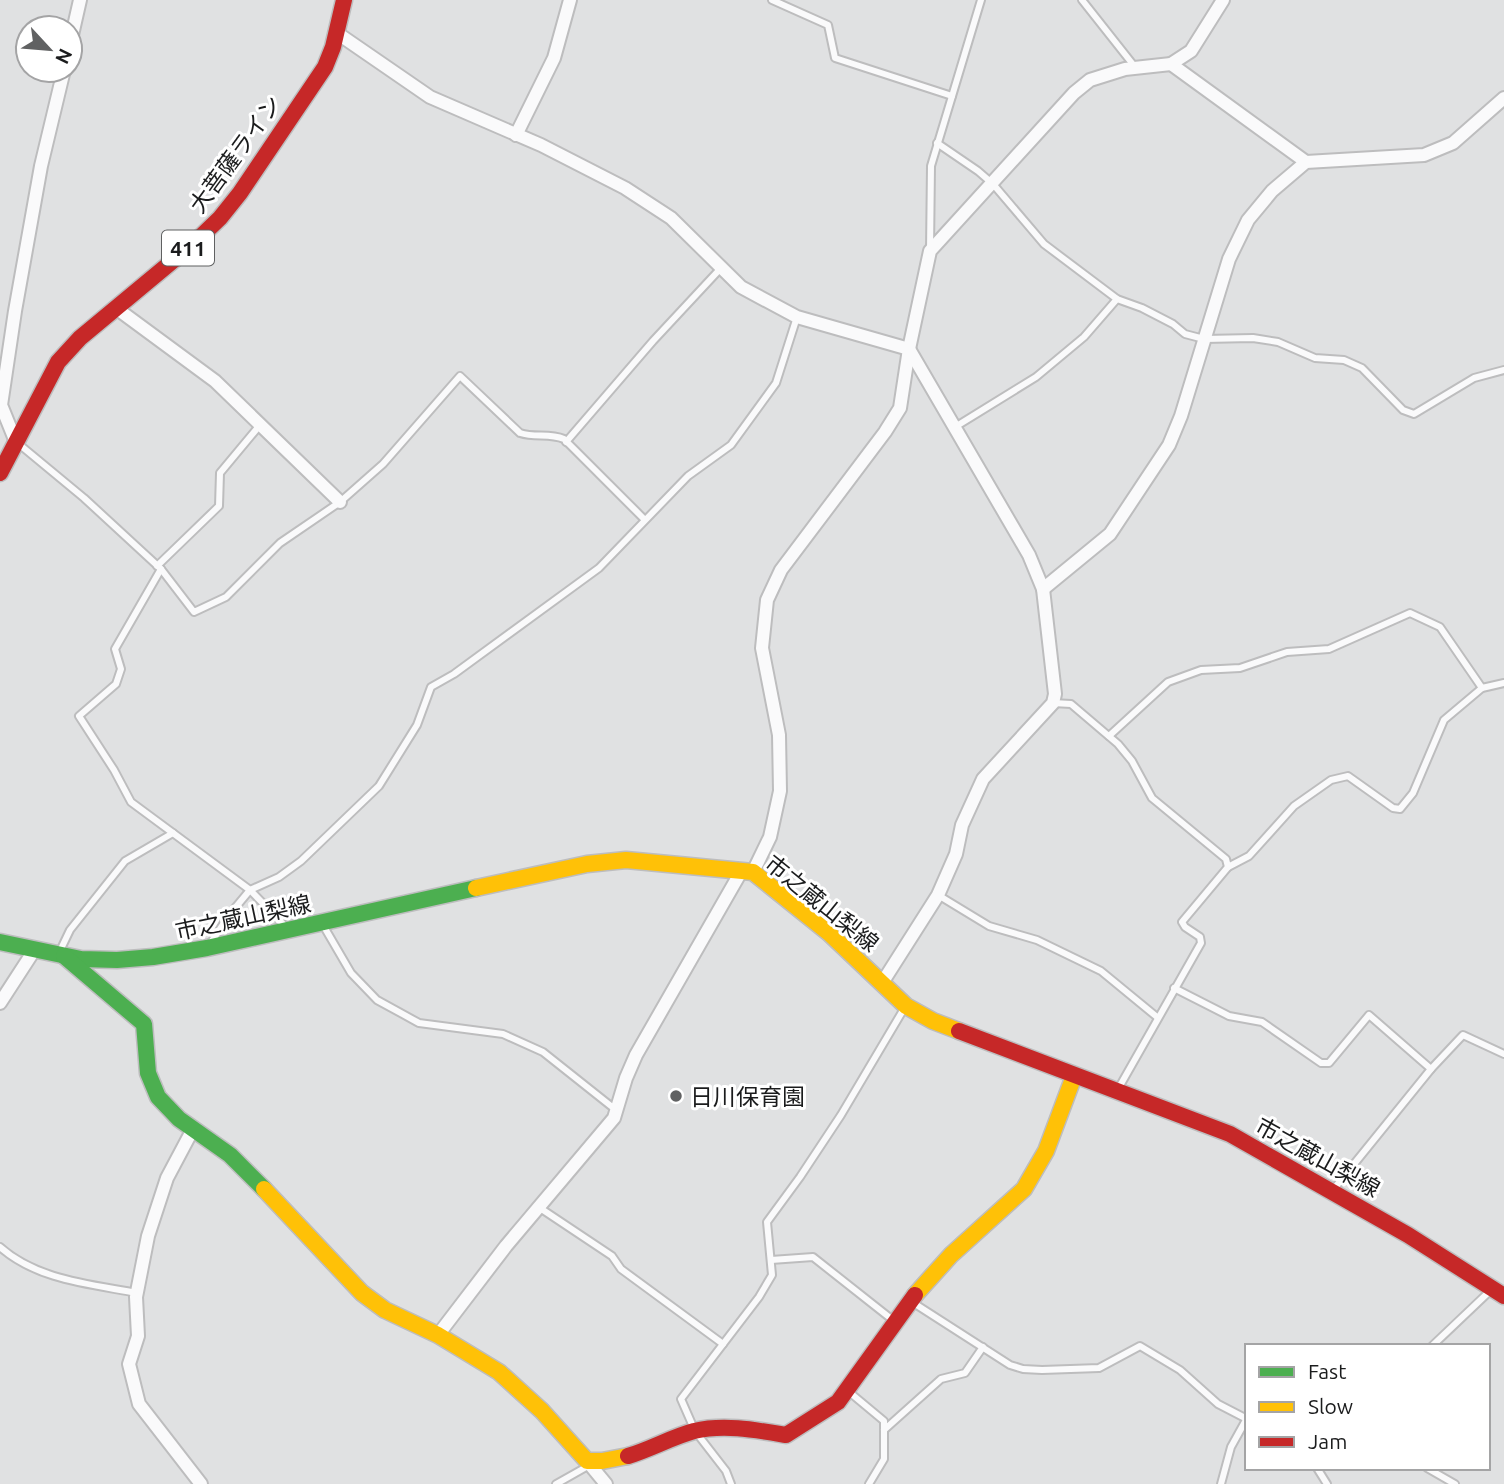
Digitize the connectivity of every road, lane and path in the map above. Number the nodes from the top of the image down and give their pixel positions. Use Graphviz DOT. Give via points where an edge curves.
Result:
graph roads {
  1 [pos="344,0"];
  2 [pos="570,0"];
  3 [pos="772,0"];
  4 [pos="981,0"];
  5 [pos="1082,0"];
  6 [pos="1223,0"];
  7 [pos="337,33"];
  8 [pos="1171,64"];
  9 [pos="1137,68"];
  10 [pos="61,84"];
  11 [pos="952,96"];
  12 [pos="1504,98"];
  13 [pos="516,135"];
  14 [pos="937,143"];
  15 [pos="1306,162"];
  16 [pos="993,184"];
  17 [pos="930,251"];
  18 [pos="721,268"];
  19 [pos="1117,299"];
  20 [pos="116,308"];
  21 [pos="797,317"];
  22 [pos="1204,339"];
  23 [pos="909,349"];
  24 [pos="1504,370"];
  25 [pos="260,425"];
  26 [pos="956,427"];
  27 [pos="16,442"];
  28 [pos="566,442"];
  29 [pos="0,473"];
  30 [pos="340,502"];
  31 [pos="645,519"];
  32 [pos="159,568"];
  33 [pos="1043,589"];
  34 [pos="1504,683"];
  35 [pos="1482,688"];
  36 [pos="1053,703"];
  37 [pos="1109,736"];
  38 [pos="173,833"];
  39 [pos="1228,867"];
  40 [pos="748,871"];
  41 [pos="250,890"];
  42 [pos="939,895"];
  43 [pos="322,923"];
  44 [pos="289,930"];
  45 [pos="0,942"];
  46 [pos="207,948"];
  47 [pos="35,950"];
  48 [pos="61,956"];
  49 [pos="883,983"];
  50 [pos="1174,988"];
  51 [pos="0,1003"];
  52 [pos="906,1006"];
  53 [pos="1157,1017"];
  54 [pos="1504,1054"];
  55 [pos="1431,1069"];
  56 [pos="1074,1076"];
  57 [pos="1116,1092"];
  58 [pos="617,1110"];
  59 [pos="192,1129"];
  60 [pos="1332,1191"];
  61 [pos="540,1208"];
  62 [pos="0,1247"];
  63 [pos="771,1260"];
  64 [pos="1498,1292"];
  65 [pos="137,1293"];
  66 [pos="910,1301"];
  67 [pos="895,1322"];
  68 [pos="439,1335"];
  69 [pos="723,1344"];
  70 [pos="1434,1344"];
  71 [pos="983,1347"];
  72 [pos="847,1390"];
  73 [pos="1245,1419"];
  74 [pos="1245,1422"];
  75 [pos="884,1430"];
  76 [pos="695,1431"];
  77 [pos="588,1463"];
  78 [pos="1430,1470"];
  79 [pos="201,1484"];
  80 [pos="556,1484"];
  81 [pos="606,1484"];
  82 [pos="731,1484"];
  83 [pos="869,1484"];
  84 [pos="1221,1484"];
  85 [pos="1455,1484"];
  1 -- 7 [label="main road, 大菩薩ライン / 411"];
  2 -- 13 [label="street" via="554,58"];
  3 -- 11 [label="lane" via="828,25 835,58"];
  4 -- 11 [label="lane"];
  5 -- 9 [label="lane"];
  6 -- 8 [label="street" via="1191,51"];
  7 -- 13 [label="street" via="430,97"];
  7 -- 20 [label="main road, 大菩薩ライン / 411" via="325,66 220,218"];
  8 -- 9 [label="street"];
  8 -- 15 [label="street"];
  9 -- 16 [label="street" via="1090,80"];
  10 -- 27 [label="street" via="41,166 1,405"];
  11 -- 14 [label="lane"];
  12 -- 15 [label="street" via="1453,143 1424,155"];
  13 -- 18 [label="street" via="625,188 671,218"];
  14 -- 16 [label="lane"];
  14 -- 17 [label="lane" via="931,166"];
  15 -- 22 [label="street" via="1272,191 1248,220 1229,260"];
  16 -- 17 [label="street"];
  16 -- 19 [label="lane" via="1044,244"];
  17 -- 23 [label="street"];
  18 -- 21 [label="street" via="741,287"];
  18 -- 28 [label="lane"];
  19 -- 22 [label="lane"];
  19 -- 26 [label="lane" via="1084,337 1036,377"];
  20 -- 25 [label="street" via="215,381"];
  20 -- 27 [label="main road, 大菩薩ライン / 411" via="58,362"];
  21 -- 23 [label="street"];
  21 -- 31 [label="lane" via="776,383 731,445 688,475"];
  22 -- 24 [label="lane" via="1253,338 1278,342 1315,358 1344,360 1362,368 1404,410 1414,414 1474,378"];
  22 -- 33 [label="street" via="1169,444 1110,534"];
  23 -- 26 [label="street"];
  23 -- 40 [label="street" via="900,408 780,570 767,600 762,648 779,735 780,791 770,836"];
  25 -- 30 [label="street"];
  25 -- 32 [label="lane" via="220,473 219,506"];
  26 -- 33 [label="street" via="1029,555"];
  27 -- 29 [label="main road, 大菩薩ライン / 411"];
  27 -- 32 [label="lane"];
  28 -- 30 [label="lane" via="553,435 520,433 460,376 383,464"];
  28 -- 31 [label="lane"];
  30 -- 32 [label="lane" via="280,543 226,597 194,612"];
  31 -- 41 [label="lane" via="599,568 431,687 418,725 379,786 301,861"];
  32 -- 38 [label="lane" via="115,649 121,669 116,684 79,716 131,802"];
  33 -- 36 [label="street"];
  34 -- 35 [label="lane"];
  35 -- 37 [label="lane" via="1440,627 1410,613 1329,649 1287,652 1240,668 1201,670 1168,682"];
  35 -- 39 [label="lane" via="1444,720 1413,793 1400,809 1348,776 1331,779 1294,807 1249,856"];
  36 -- 37 [label="lane" via="1072,704"];
  36 -- 42 [label="street" via="983,779"];
  37 -- 39 [label="lane" via="1132,761 1152,798 1226,859"];
  38 -- 41 [label="lane"];
  38 -- 48 [label="lane" via="125,861 70,930"];
  39 -- 50 [label="lane" via="1182,922 1201,943"];
  40 -- 43 [label="main road, 市之蔵山梨線" via="607,861"];
  40 -- 49 [label="main road, 市之蔵山梨線" via="829,933"];
  40 -- 58 [label="street" via="636,1055"];
  41 -- 44 [label="lane"];
  41 -- 46 [label="lane"];
  42 -- 49 [label="street"];
  42 -- 53 [label="lane" via="989,926 1037,940 1101,971"];
  43 -- 44 [label="main road, 市之蔵山梨線"];
  43 -- 58 [label="lane" via="351,973 377,1000 419,1023 503,1034 544,1052"];
  44 -- 46 [label="main road, 市之蔵山梨線"];
  45 -- 47 [label="main road, 市之蔵山梨線"];
  46 -- 48 [label="main road, 市之蔵山梨線" via="122,960"];
  47 -- 48 [label="main road, 市之蔵山梨線"];
  47 -- 51 [label="street"];
  48 -- 59 [label="main road" via="144,1024 151,1085 159,1100"];
  49 -- 52 [label="main road, 市之蔵山梨線"];
  50 -- 53 [label="lane"];
  50 -- 55 [label="lane" via="1229,1016 1262,1022 1321,1063 1329,1063 1369,1015"];
  52 -- 56 [label="main road, 市之蔵山梨線" via="944,1026"];
  52 -- 63 [label="lane" via="841,1115 767,1222"];
  53 -- 57 [label="lane"];
  54 -- 55 [label="lane" via="1463,1035"];
  55 -- 60 [label="lane"];
  56 -- 57 [label="main road, 市之蔵山梨線"];
  56 -- 66 [label="main road" via="1046,1151 1024,1189 977,1229"];
  57 -- 60 [label="main road, 市之蔵山梨線" via="1230,1134"];
  58 -- 61 [label="street"];
  59 -- 65 [label="street" via="167,1178 148,1236"];
  59 -- 68 [label="main road" via="235,1159 362,1293 385,1310"];
  60 -- 64 [label="main road, 市之蔵山梨線"];
  61 -- 68 [label="street"];
  61 -- 69 [label="lane" via="612,1256 621,1269"];
  62 -- 65 [label="lane" via="48,1275"];
  63 -- 67 [label="lane" via="813,1257"];
  63 -- 69 [label="lane" via="772,1275"];
  64 -- 70 [label="lane"];
  65 -- 79 [label="street" via="138,1336 129,1364 139,1404"];
  66 -- 67 [label="main road"];
  66 -- 71 [label="lane"];
  67 -- 72 [label="main road"];
  68 -- 77 [label="main road" via="499,1372"];
  69 -- 76 [label="lane" via="681,1399"];
  71 -- 73 [label="lane" via="1023,1369 1066,1370 1099,1368 1140,1346"];
  71 -- 75 [label="lane" via="965,1373 941,1379"];
  72 -- 75 [label="lane" via="884,1421"];
  72 -- 76 [label="main road" via="838,1402 786,1435 743,1427"];
  74 -- 84 [label="lane" via="1231,1447"];
  75 -- 83 [label="lane" via="884,1459"];
  76 -- 77 [label="main road" via="645,1451"];
  76 -- 82 [label="lane"];
  77 -- 80 [label="lane"];
  77 -- 81 [label="street"];
  78 -- 85 [label="lane"];
}
